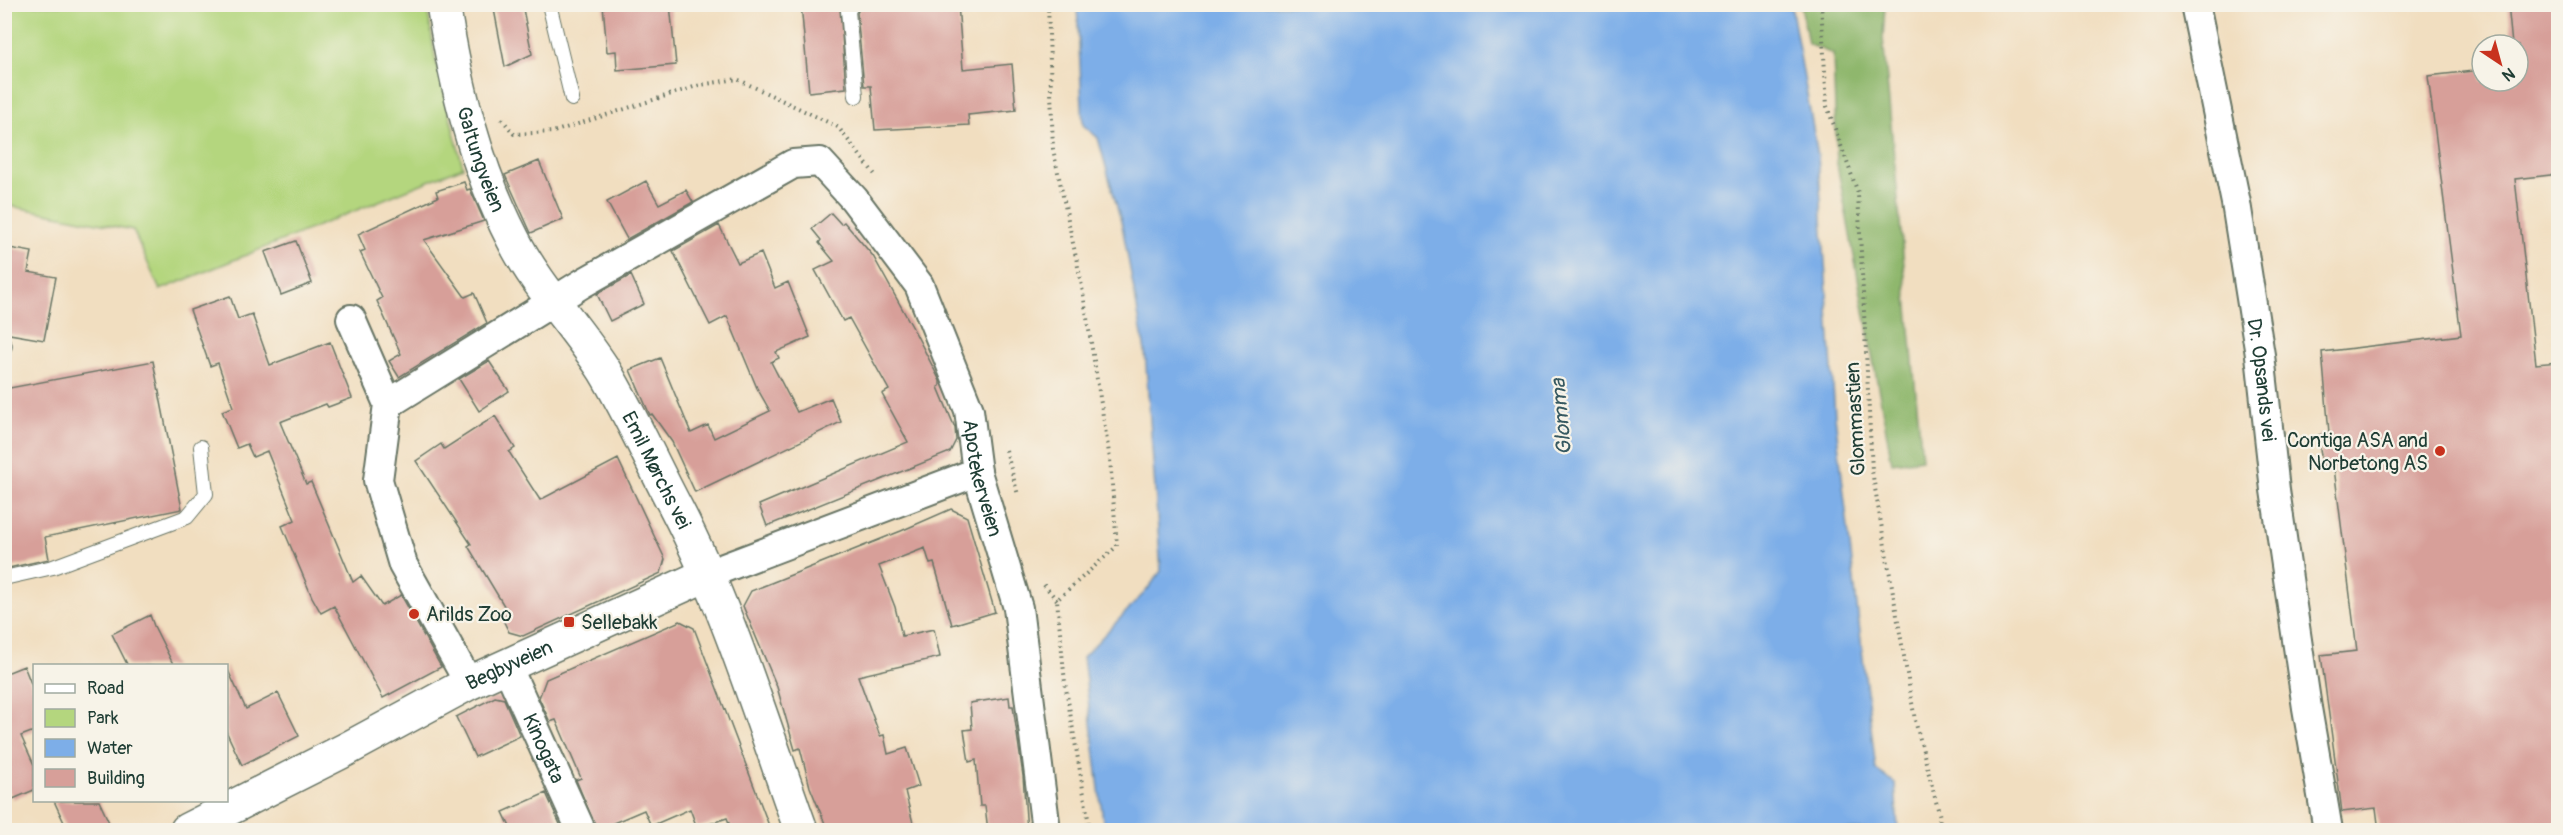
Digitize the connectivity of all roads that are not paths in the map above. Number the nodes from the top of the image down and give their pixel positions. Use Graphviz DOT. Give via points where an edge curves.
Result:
graph roads {
  1 [pos="443,4"];
  2 [pos="549,4"];
  3 [pos="852,4"];
  4 [pos="2195,4"];
  5 [pos="856,96"];
  6 [pos="572,99"];
  7 [pos="553,303"];
  8 [pos="351,319"];
  9 [pos="388,404"];
  10 [pos="201,447"];
  11 [pos="977,472"];
  12 [pos="708,574"];
  13 [pos="4,578"];
  14 [pos="507,666"];
  15 [pos="469,683"];
  16 [pos="202,827"];
  17 [pos="581,831"];
  18 [pos="801,831"];
  19 [pos="1046,831"];
  20 [pos="2328,831"];
  1 -- 7 [label="main road, Galtungveien" via="466,124 491,193 513,240"];
  2 -- 6 [label="lane"];
  3 -- 5 [label="lane" via="848,10"];
  4 -- 20 [label="street, Dr. Opsands vei" via="2240,227 2303,685"];
  7 -- 9 [label="street"];
  7 -- 11 [label="street, Apotekerveien" via="793,164 820,162 854,199 919,285 969,410"];
  7 -- 12 [label="main road, Emil Mørchs vei" via="604,370"];
  8 -- 9 [label="street"];
  9 -- 15 [label="street" via="378,480 403,565"];
  10 -- 13 [label="lane" via="206,494 187,517 52,567"];
  11 -- 12 [label="street, Begbyveien"];
  11 -- 19 [label="street, Apotekerveien" via="1018,608"];
  12 -- 14 [label="main road, Begbyveien"];
  12 -- 18 [label="main road, Emil Mørchs vei"];
  14 -- 15 [label="main road, Begbyveien"];
  14 -- 17 [label="street, Kinogata"];
  15 -- 16 [label="main road, Begbyveien"];
}
